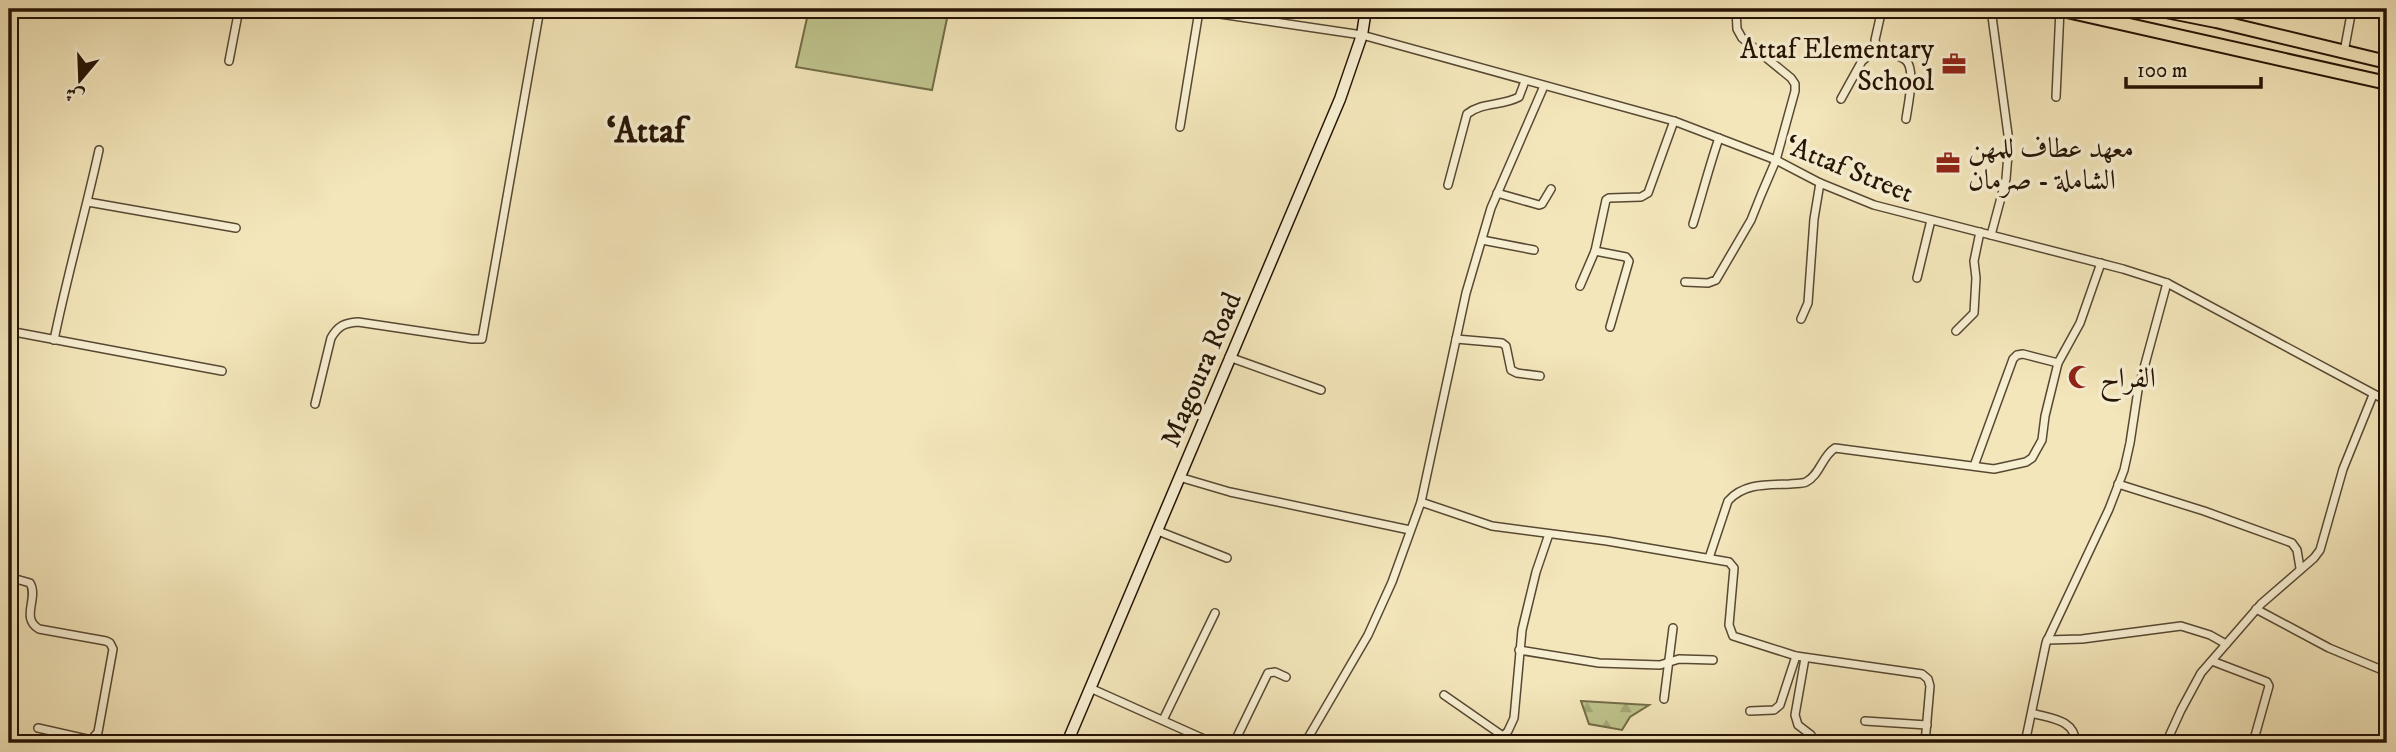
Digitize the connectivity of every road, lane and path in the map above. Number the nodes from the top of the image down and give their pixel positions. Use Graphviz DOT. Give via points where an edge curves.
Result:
graph roads {
  1 [pos="239,9"];
  2 [pos="540,9"];
  3 [pos="1186,9"];
  4 [pos="1244,9"];
  5 [pos="1366,9"];
  6 [pos="1736,9"];
  7 [pos="1882,9"];
  8 [pos="1991,9"];
  9 [pos="2059,9"];
  10 [pos="2158,9"];
  11 [pos="2352,9"];
  12 [pos="1199,11"];
  13 [pos="2210,14"];
  14 [pos="1245,18"];
  15 [pos="1362,35"];
  16 [pos="1877,48"];
  17 [pos="2344,52"];
  18 [pos="229,61"];
  19 [pos="2387,62"];
  20 [pos="1525,81"];
  21 [pos="2387,83"];
  22 [pos="1544,86"];
  23 [pos="2056,97"];
  24 [pos="1841,99"];
  25 [pos="1906,118"];
  26 [pos="1674,121"];
  27 [pos="1180,127"];
  28 [pos="1719,138"];
  29 [pos="99,150"];
  30 [pos="1776,160"];
  31 [pos="1820,183"];
  32 [pos="1447,184"];
  33 [pos="1551,189"];
  34 [pos="1497,193"];
  35 [pos="88,202"];
  36 [pos="1931,220"];
  37 [pos="1693,224"];
  38 [pos="236,228"];
  39 [pos="1980,232"];
  40 [pos="1991,235"];
  41 [pos="1482,240"];
  42 [pos="1534,250"];
  43 [pos="1595,251"];
  44 [pos="2101,263"];
  45 [pos="1917,278"];
  46 [pos="1685,282"];
  47 [pos="2167,284"];
  48 [pos="1580,286"];
  49 [pos="1801,319"];
  50 [pos="1610,327"];
  51 [pos="9,331"];
  52 [pos="1956,331"];
  53 [pos="1456,339"];
  54 [pos="54,340"];
  55 [pos="1229,358"];
  56 [pos="2058,363"];
  57 [pos="222,371"];
  58 [pos="1540,376"];
  59 [pos="1321,390"];
  60 [pos="2373,395"];
  61 [pos="2387,401"];
  62 [pos="315,404"];
  63 [pos="1974,466"];
  64 [pos="1179,477"];
  65 [pos="2118,484"];
  66 [pos="1421,502"];
  67 [pos="1410,530"];
  68 [pos="1158,531"];
  69 [pos="1549,534"];
  70 [pos="1227,558"];
  71 [pos="1709,558"];
  72 [pos="2300,568"];
  73 [pos="9,577"];
  74 [pos="2256,609"];
  75 [pos="1215,613"];
  76 [pos="1673,628"];
  77 [pos="2047,640"];
  78 [pos="2226,644"];
  79 [pos="1519,650"];
  80 [pos="1796,656"];
  81 [pos="1805,658"];
  82 [pos="1713,660"];
  83 [pos="2211,661"];
  84 [pos="1669,663"];
  85 [pos="2387,673"];
  86 [pos="1286,677"];
  87 [pos="1090,688"];
  88 [pos="1444,695"];
  89 [pos="1664,699"];
  90 [pos="1750,711"];
  91 [pos="2032,713"];
  92 [pos="1163,720"];
  93 [pos="1865,721"];
  94 [pos="1927,725"];
  95 [pos="38,728"];
  96 [pos="1811,735"];
  97 [pos="1503,736"];
  98 [pos="1067,743"];
  99 [pos="1213,743"];
  100 [pos="1234,743"];
  101 [pos="1306,743"];
  102 [pos="1497,743"];
  103 [pos="1925,743"];
  104 [pos="2025,743"];
  105 [pos="2076,743"];
  106 [pos="2166,743"];
  107 [pos="2253,743"];
  1 -- 18 [label="street"];
  2 -- 62 [label="street" via="482,339 345,323 331,338"];
  3 -- 12 [label="street, ‘Attaf Street"];
  4 -- 14 [label="street"];
  5 -- 15 [label="street, Magoura Road"];
  6 -- 30 [label="street" via="1742,38 1795,84"];
  7 -- 16 [label="street"];
  8 -- 40 [label="street" via="2009,142 2006,179"];
  9 -- 21 [label="highway"];
  9 -- 23 [label="street"];
  10 -- 13 [label="highway"];
  11 -- 17 [label="street"];
  12 -- 14 [label="street, ‘Attaf Street"];
  12 -- 27 [label="street"];
  13 -- 17 [label="highway"];
  14 -- 15 [label="street, ‘Attaf Street"];
  15 -- 20 [label="street, ‘Attaf Street"];
  15 -- 55 [label="street, Magoura Road" via="1340,99"];
  16 -- 24 [label="street" via="1862,61"];
  16 -- 25 [label="street" via="1910,64"];
  17 -- 19 [label="highway"];
  20 -- 22 [label="street, ‘Attaf Street"];
  20 -- 32 [label="street" via="1519,97 1467,114"];
  22 -- 26 [label="street, ‘Attaf Street"];
  22 -- 34 [label="street"];
  26 -- 28 [label="street, ‘Attaf Street"];
  26 -- 43 [label="street" via="1648,193 1606,200"];
  28 -- 30 [label="street, ‘Attaf Street"];
  28 -- 37 [label="street"];
  29 -- 35 [label="street"];
  30 -- 31 [label="street, ‘Attaf Street"];
  30 -- 46 [label="street" via="1751,220 1716,280"];
  31 -- 36 [label="street, ‘Attaf Street" via="1874,205"];
  31 -- 49 [label="street" via="1808,303"];
  33 -- 34 [label="street" via="1539,205"];
  34 -- 41 [label="street"];
  35 -- 38 [label="street"];
  35 -- 54 [label="street"];
  36 -- 39 [label="street, ‘Attaf Street"];
  36 -- 45 [label="street"];
  39 -- 40 [label="street, ‘Attaf Street"];
  39 -- 52 [label="street" via="1974,261 1974,313"];
  40 -- 44 [label="street, ‘Attaf Street"];
  41 -- 42 [label="street"];
  41 -- 53 [label="street"];
  43 -- 48 [label="street"];
  43 -- 50 [label="street" via="1629,261"];
  44 -- 47 [label="street, ‘Attaf Street"];
  44 -- 56 [label="street" via="2080,323"];
  47 -- 60 [label="street, ‘Attaf Street"];
  47 -- 65 [label="street"];
  51 -- 54 [label="street"];
  53 -- 58 [label="street" via="1502,343 1511,370"];
  53 -- 66 [label="street"];
  54 -- 57 [label="street"];
  55 -- 59 [label="street"];
  55 -- 64 [label="street, Magoura Road"];
  56 -- 63 [label="street" via="2037,453 2005,468"];
  56 -- 63 [label="street" via="2023,354 2013,359"];
  60 -- 61 [label="street, ‘Attaf Street"];
  60 -- 72 [label="street" via="2343,469 2324,539 2314,558"];
  63 -- 71 [label="street" via="1835,448 1806,482 1751,486 1732,496"];
  64 -- 67 [label="street"];
  64 -- 68 [label="street, Magoura Road"];
  65 -- 72 [label="street" via="2292,543"];
  65 -- 77 [label="street"];
  66 -- 67 [label="street"];
  66 -- 69 [label="street" via="1492,526"];
  67 -- 101 [label="street" via="1368,635"];
  68 -- 70 [label="street"];
  68 -- 87 [label="street, Magoura Road"];
  69 -- 71 [label="street"];
  69 -- 79 [label="street"];
  71 -- 80 [label="street" via="1726,560 1734,568 1730,633"];
  72 -- 74 [label="street"];
  73 -- 95 [label="street" via="30,583 34,590 32,625 106,641 113,649 96,736 90,740"];
  74 -- 78 [label="street"];
  74 -- 85 [label="street"];
  75 -- 92 [label="street"];
  76 -- 84 [label="street"];
  77 -- 78 [label="street" via="2181,626"];
  77 -- 91 [label="street"];
  78 -- 83 [label="street"];
  79 -- 84 [label="street" via="1599,663"];
  79 -- 97 [label="street" via="1514,718"];
  80 -- 81 [label="street"];
  80 -- 90 [label="street" via="1780,705 1774,710"];
  81 -- 94 [label="street" via="1922,674 1930,686"];
  81 -- 96 [label="street" via="1795,715 1798,725"];
  82 -- 84 [label="street"];
  83 -- 106 [label="street" via="2188,695"];
  83 -- 107 [label="street" via="2267,682"];
  84 -- 89 [label="street"];
  86 -- 100 [label="street" via="1268,673"];
  87 -- 92 [label="street"];
  87 -- 98 [label="street, Magoura Road"];
  88 -- 97 [label="street"];
  91 -- 104 [label="street"];
  91 -- 105 [label="street" via="2066,722"];
  92 -- 99 [label="street"];
  93 -- 94 [label="street"];
  94 -- 103 [label="street"];
  97 -- 102 [label="street"];
}
